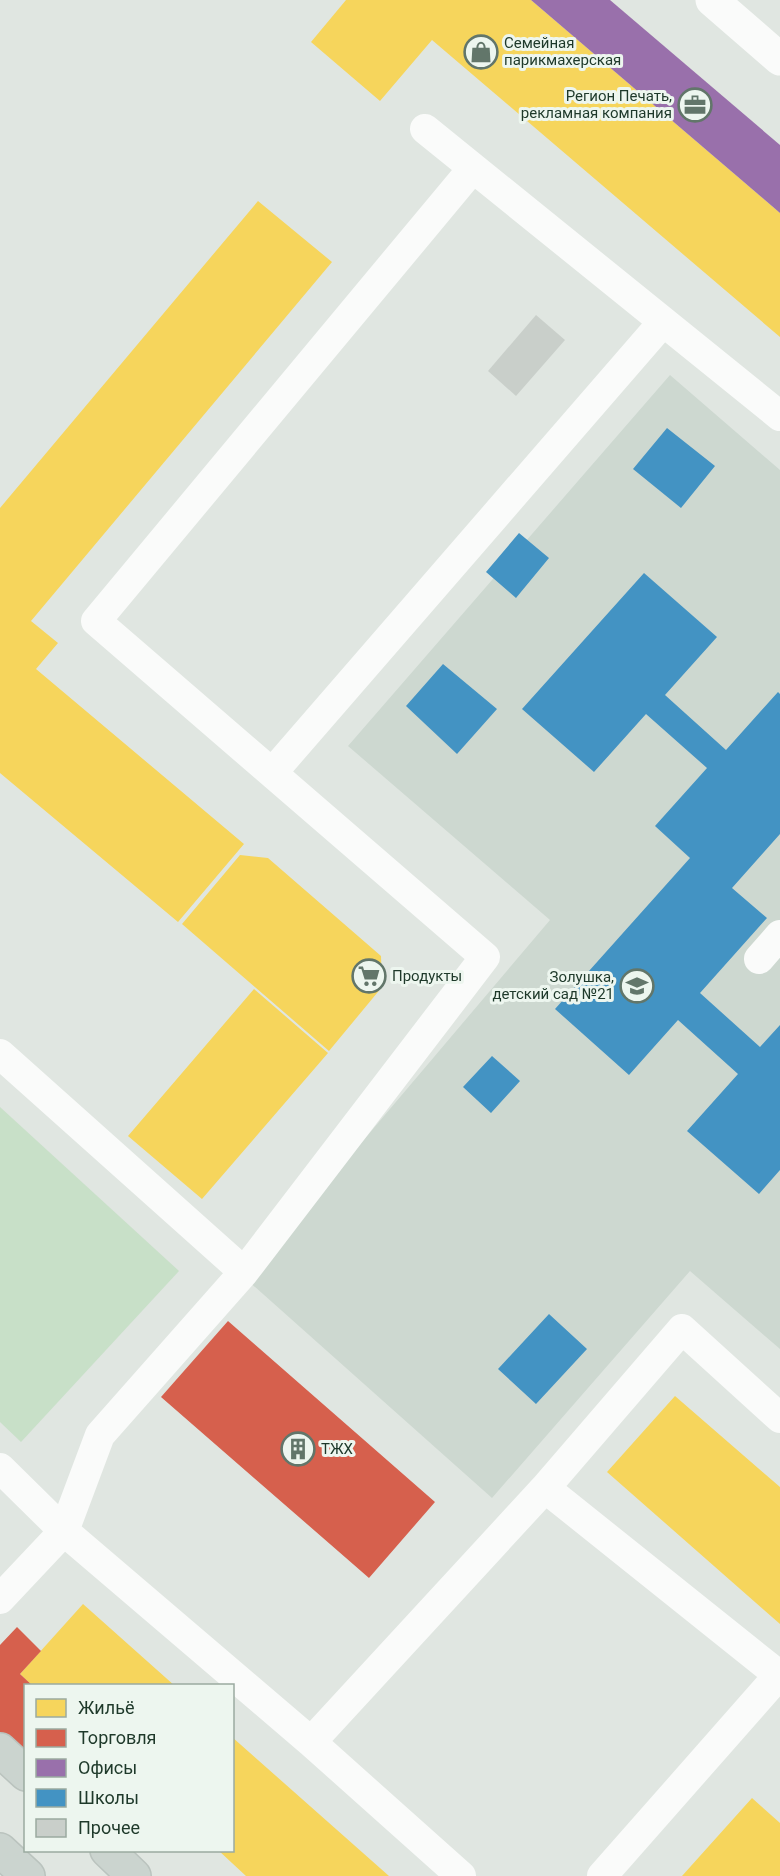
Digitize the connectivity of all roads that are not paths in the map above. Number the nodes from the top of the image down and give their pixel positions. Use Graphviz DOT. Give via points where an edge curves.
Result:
graph roads {
  1 [pos="712,0"];
  2 [pos="780,59"];
  3 [pos="425,129"];
  4 [pos="473,168"];
  5 [pos="663,321"];
  6 [pos="780,416"];
  7 [pos="272,773"];
  8 [pos="780,935"];
  9 [pos="759,959"];
  10 [pos="0,1054"];
  11 [pos="244,1272"];
  12 [pos="780,1418"];
  13 [pos="0,1468"];
  14 [pos="545,1488"];
  15 [pos="64,1531"];
  16 [pos="0,1599"];
  17 [pos="779,1676"];
  18 [pos="311,1742"];
  19 [pos="0,1750"];
  20 [pos="24,1772"];
  21 [pos="0,1850"];
  22 [pos="108,1852"];
  23 [pos="28,1876"];
  24 [pos="134,1876"];
  25 [pos="461,1876"];
  26 [pos="602,1876"];
  1 -- 2 [label="street"];
  3 -- 4 [label="lane"];
  4 -- 5 [label="lane"];
  4 -- 7 [label="lane" via="96,621"];
  5 -- 6 [label="lane"];
  5 -- 7 [label="lane"];
  7 -- 11 [label="lane" via="485,957"];
  8 -- 9 [label="lane"];
  10 -- 11 [label="lane"];
  11 -- 15 [label="lane" via="100,1435"];
  12 -- 14 [label="lane" via="682,1329"];
  13 -- 15 [label="lane"];
  14 -- 17 [label="lane"];
  14 -- 18 [label="lane"];
  15 -- 16 [label="lane"];
  15 -- 18 [label="lane"];
  17 -- 26 [label="lane"];
  18 -- 25 [label="lane"];
  19 -- 20 [label="main road"];
  21 -- 23 [label="main road"];
  22 -- 24 [label="main road"];
}
